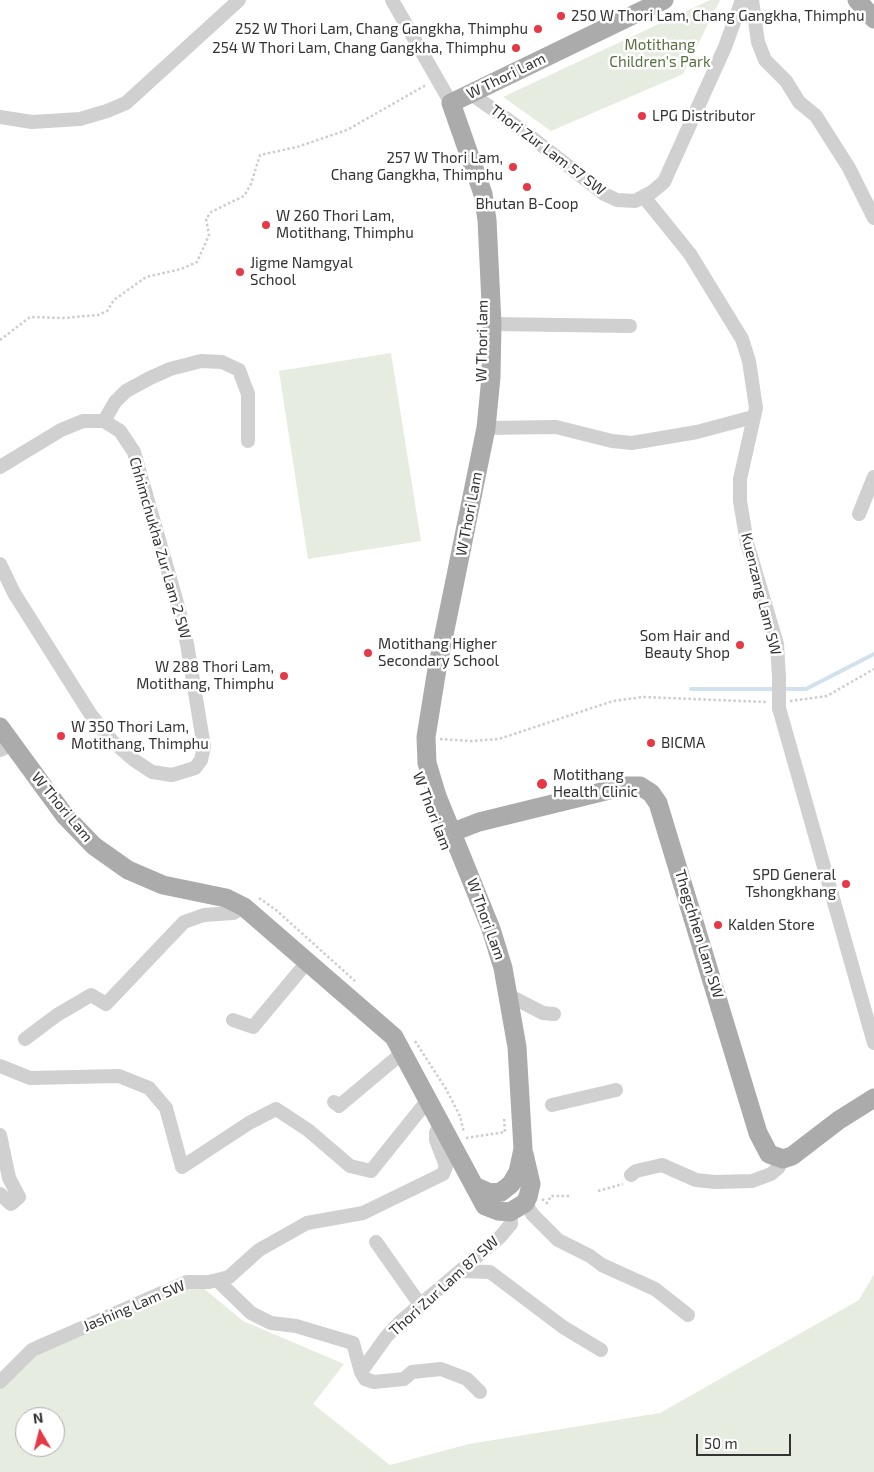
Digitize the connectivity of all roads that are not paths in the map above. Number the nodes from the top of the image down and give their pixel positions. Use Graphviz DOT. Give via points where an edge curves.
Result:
graph roads {
  1 [pos="239,0"];
  2 [pos="392,0"];
  3 [pos="664,0"];
  4 [pos="742,0"];
  5 [pos="752,0"];
  6 [pos="857,0"];
  7 [pos="874,19"];
  8 [pos="470,93"];
  9 [pos="451,103"];
  10 [pos="0,117"];
  11 [pos="644,197"];
  12 [pos="874,218"];
  13 [pos="492,324"];
  14 [pos="630,326"];
  15 [pos="753,416"];
  16 [pos="104,422"];
  17 [pos="486,428"];
  18 [pos="248,441"];
  19 [pos="0,467"];
  20 [pos="874,477"];
  21 [pos="859,514"];
  22 [pos="0,564"];
  23 [pos="0,726"];
  24 [pos="6,748"];
  25 [pos="453,832"];
  26 [pos="244,907"];
  27 [pos="308,961"];
  28 [pos="510,996"];
  29 [pos="554,1014"];
  30 [pos="233,1020"];
  31 [pos="24,1039"];
  32 [pos="874,1043"];
  33 [pos="401,1054"];
  34 [pos="1,1069"];
  35 [pos="616,1090"];
  36 [pos="874,1098"];
  37 [pos="428,1100"];
  38 [pos="334,1102"];
  39 [pos="552,1105"];
  40 [pos="440,1123"];
  41 [pos="0,1135"];
  42 [pos="523,1149"];
  43 [pos="783,1159"];
  44 [pos="631,1175"];
  45 [pos="474,1186"];
  46 [pos="0,1194"];
  47 [pos="521,1203"];
  48 [pos="376,1242"];
  49 [pos="461,1271"];
  50 [pos="217,1280"];
  51 [pos="422,1306"];
  52 [pos="688,1315"];
  53 [pos="601,1350"];
  54 [pos="361,1372"];
  55 [pos="0,1382"];
  56 [pos="480,1392"];
  1 -- 10 [label="street" via="126,103 80,119 32,122"];
  2 -- 9 [label="street"];
  3 -- 8 [label="main road, W Thori Lam"];
  4 -- 11 [label="street, Thori Zur Lam 57 SW" via="725,47 664,182"];
  5 -- 12 [label="street" via="764,60 786,82 799,102 816,116 849,168"];
  6 -- 7 [label="main road"];
  8 -- 9 [label="main road, W Thori Lam"];
  8 -- 11 [label="street, Thori Zur Lam 57 SW" via="604,194 617,200 635,201"];
  9 -- 13 [label="main road, W Thori Lam" via="482,194 487,220"];
  11 -- 15 [label="street, Kuenzang Lam SW" via="690,254 742,339 756,408"];
  13 -- 14 [label="street"];
  13 -- 17 [label="main road, W Thori Lam"];
  15 -- 17 [label="street" via="697,432 632,443 556,427"];
  15 -- 32 [label="street, Kuenzang Lam SW, bridge" via="740,479 740,509 777,644 779,704"];
  16 -- 18 [label="street" via="115,402 126,391 150,378 201,361 222,362 239,370 248,394"];
  16 -- 19 [label="street" via="83,421 62,430"];
  16 -- 22 [label="street, Chhimchukha Zur Lam 2 SW" via="120,431 134,452 180,610 204,746 201,760 195,768 172,774 152,772 112,741 91,714 14,593"];
  17 -- 25 [label="main road, W Thori Lam" via="426,737 431,777"];
  20 -- 21 [label="street"];
  23 -- 24 [label="main road, W Thori Lam"];
  24 -- 26 [label="main road, W Thori Lam" via="78,831 128,870 163,885 226,898"];
  25 -- 28 [label="main road, W Thori Lam" via="492,929"];
  25 -- 43 [label="main road, Thegchhen Lam SW" via="479,822 626,786 640,786 651,793 666,823 758,1133 769,1154"];
  26 -- 27 [label="main road, W Thori Lam"];
  26 -- 31 [label="street" via="233,913 204,914 184,922 106,1004 91,995"];
  27 -- 30 [label="street" via="253,1027"];
  27 -- 33 [label="main road, W Thori Lam" via="394,1037"];
  28 -- 29 [label="street" via="543,1013"];
  28 -- 42 [label="main road, W Thori Lam" via="517,1047"];
  33 -- 37 [label="main road, W Thori Lam"];
  33 -- 38 [label="street" via="339,1106"];
  34 -- 37 [label="street" via="30,1078 120,1076 149,1088 166,1108 182,1167 249,1123 276,1110 308,1130 350,1166 371,1171"];
  35 -- 39 [label="street"];
  36 -- 43 [label="main road" via="792,1156"];
  37 -- 40 [label="main road, W Thori Lam"];
  40 -- 45 [label="main road, W Thori Lam"];
  40 -- 50 [label="street, Jashing Lam SW" via="436,1140 446,1166 443,1174 363,1213 307,1222 259,1250 229,1277"];
  41 -- 46 [label="street" via="9,1178 19,1197 11,1204"];
  42 -- 45 [label="main road, W Thori Lam" via="518,1172 501,1192 490,1193"];
  42 -- 47 [label="main road, W Thori Lam" via="531,1184"];
  43 -- 44 [label="street" via="771,1174 752,1182 696,1180 662,1165"];
  45 -- 47 [label="main road, W Thori Lam" via="485,1206 498,1211"];
  47 -- 49 [label="street, Thori Zur Lam 87 SW" via="511,1224 500,1237"];
  47 -- 52 [label="street" via="558,1240 655,1289"];
  48 -- 51 [label="street"];
  49 -- 51 [label="street, Thori Zur Lam 87 SW"];
  49 -- 53 [label="street" via="490,1272 563,1327"];
  50 -- 54 [label="street" via="251,1313 270,1323 296,1326 353,1342"];
  50 -- 55 [label="street, Jashing Lam SW" via="187,1282 32,1350"];
  51 -- 54 [label="street, Thori Zur Lam 87 SW" via="386,1337"];
  54 -- 56 [label="street" via="365,1379 374,1382 404,1379 412,1372 441,1369 467,1379"];
}
